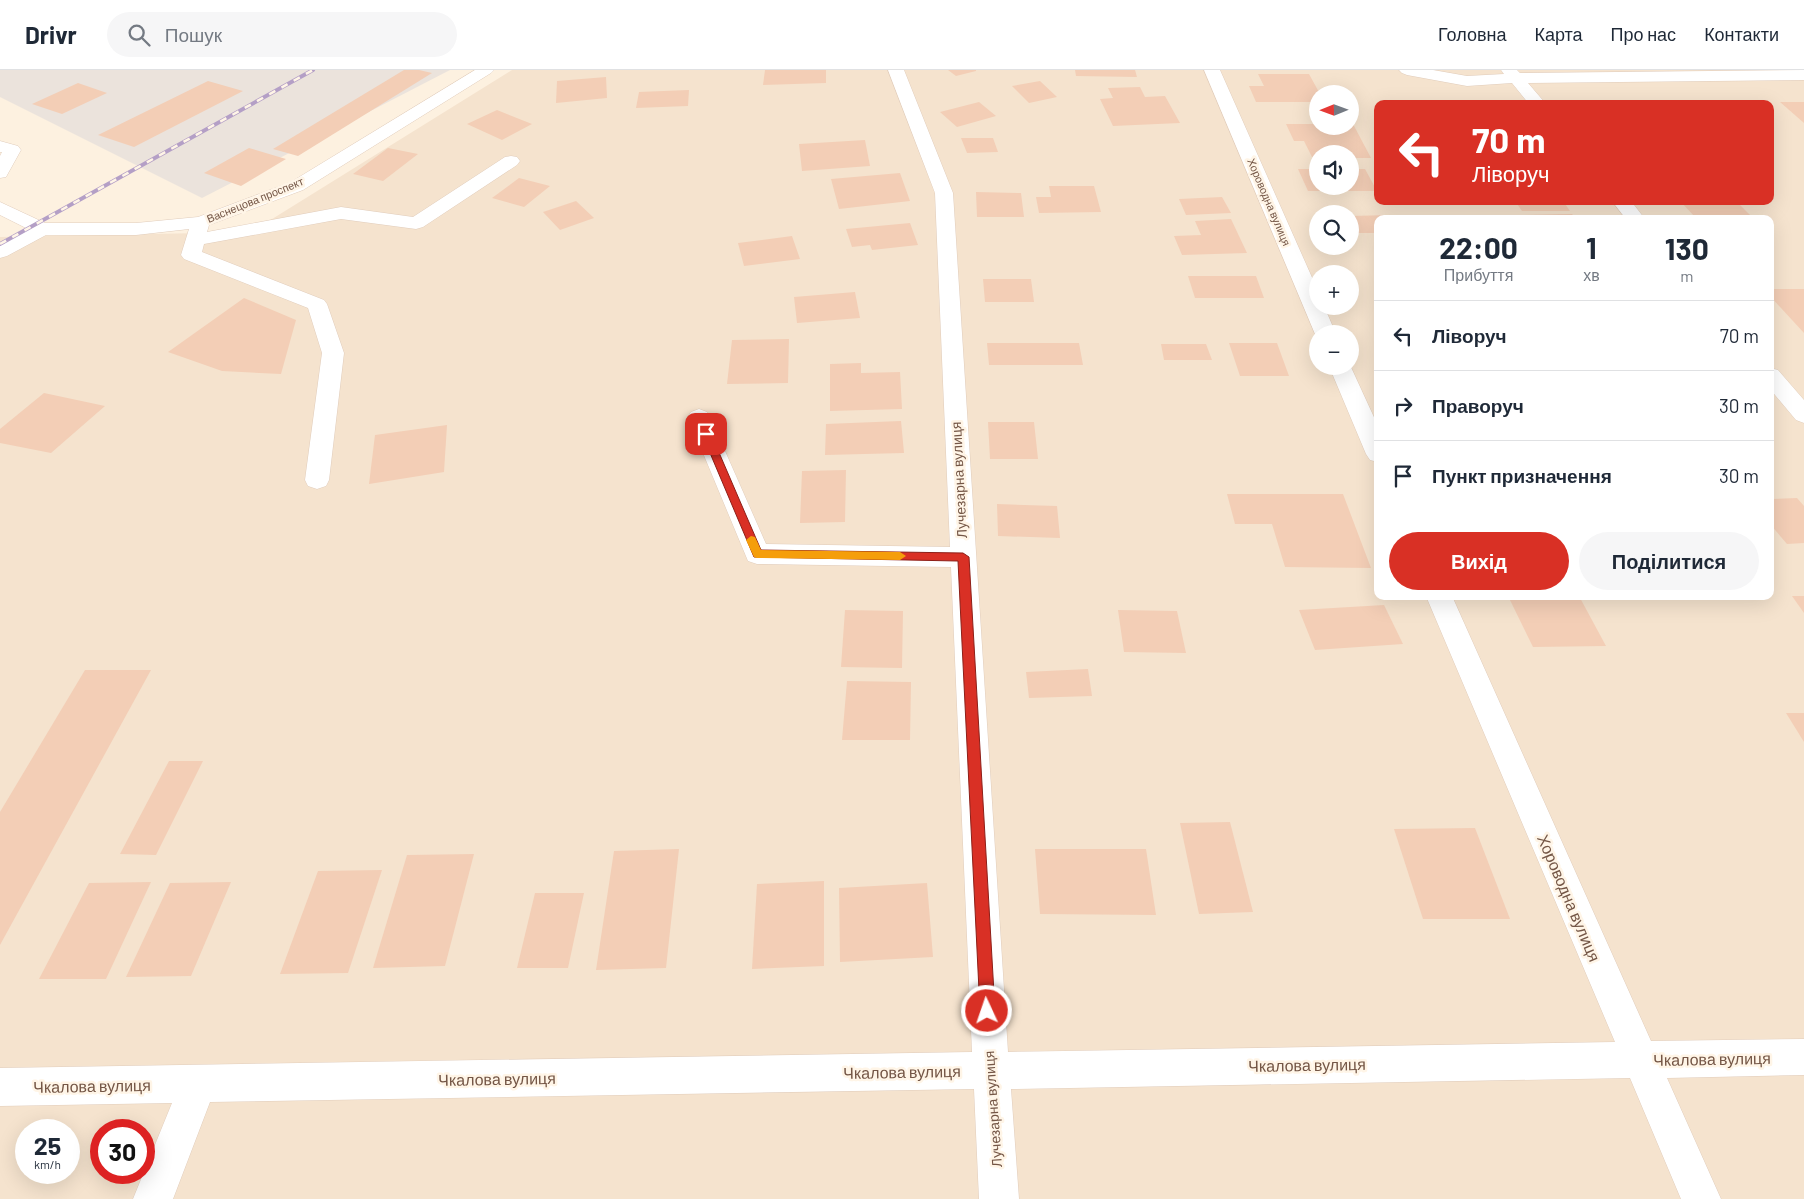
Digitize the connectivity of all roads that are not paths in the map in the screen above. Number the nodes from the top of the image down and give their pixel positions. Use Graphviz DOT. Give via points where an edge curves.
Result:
graph roads {
  1 [pos="486,70"];
  2 [pos="896,70"];
  3 [pos="1212,70"];
  4 [pos="1407,70"];
  5 [pos="1513,74"];
  6 [pos="1804,75"];
  7 [pos="1535,100"];
  8 [pos="0,146"];
  9 [pos="511,160"];
  10 [pos="0,173"];
  11 [pos="1624,205"];
  12 [pos="0,208"];
  13 [pos="1633,215"];
  14 [pos="42,229"];
  15 [pos="199,231"];
  16 [pos="0,252"];
  17 [pos="1322,325"];
  18 [pos="1344,375"];
  19 [pos="1774,380"];
  20 [pos="1804,415"];
  21 [pos="699,417"];
  22 [pos="1374,445"];
  23 [pos="317,480"];
  24 [pos="963,557"];
  25 [pos="1441,600"];
  26 [pos="1804,1058"];
  27 [pos="1640,1060"];
  28 [pos="991,1071"];
  29 [pos="198,1084"];
  30 [pos="0,1087"];
  31 [pos="153,1199"];
  32 [pos="999,1199"];
  33 [pos="1700,1199"];
  1 -- 15 [label="street, Васнецова проспект" via="296,186"];
  2 -- 24 [label="street, Лучезарна вулиця" via="944,193"];
  3 -- 17 [label="street, Хороводна вулиця"];
  4 -- 5 [label="street" via="1467,81"];
  5 -- 6 [label="street"];
  5 -- 7 [label="street"];
  8 -- 10 [label="street" via="12,150"];
  9 -- 15 [label="street" via="416,223 341,213"];
  11 -- 13 [label="street"];
  12 -- 14 [label="street, Васнецова проспект"];
  14 -- 15 [label="street, Васнецова проспект"];
  14 -- 16 [label="street"];
  15 -- 23 [label="street" via="191,255 317,304 333,353"];
  18 -- 22 [label="street"];
  19 -- 20 [label="street"];
  21 -- 24 [label="street" via="757,554"];
  24 -- 28 [label="street, Лучезарна вулиця"];
  25 -- 27 [label="street, Хороводна вулиця"];
  26 -- 27 [label="street, Чкалова вулиця"];
  27 -- 28 [label="street, Чкалова вулиця"];
  27 -- 33 [label="street, Хороводна вулиця"];
  28 -- 29 [label="street, Чкалова вулиця"];
  28 -- 32 [label="street, Лучезарна вулиця"];
  29 -- 30 [label="street, Чкалова вулиця"];
  29 -- 31 [label="street"];
}
